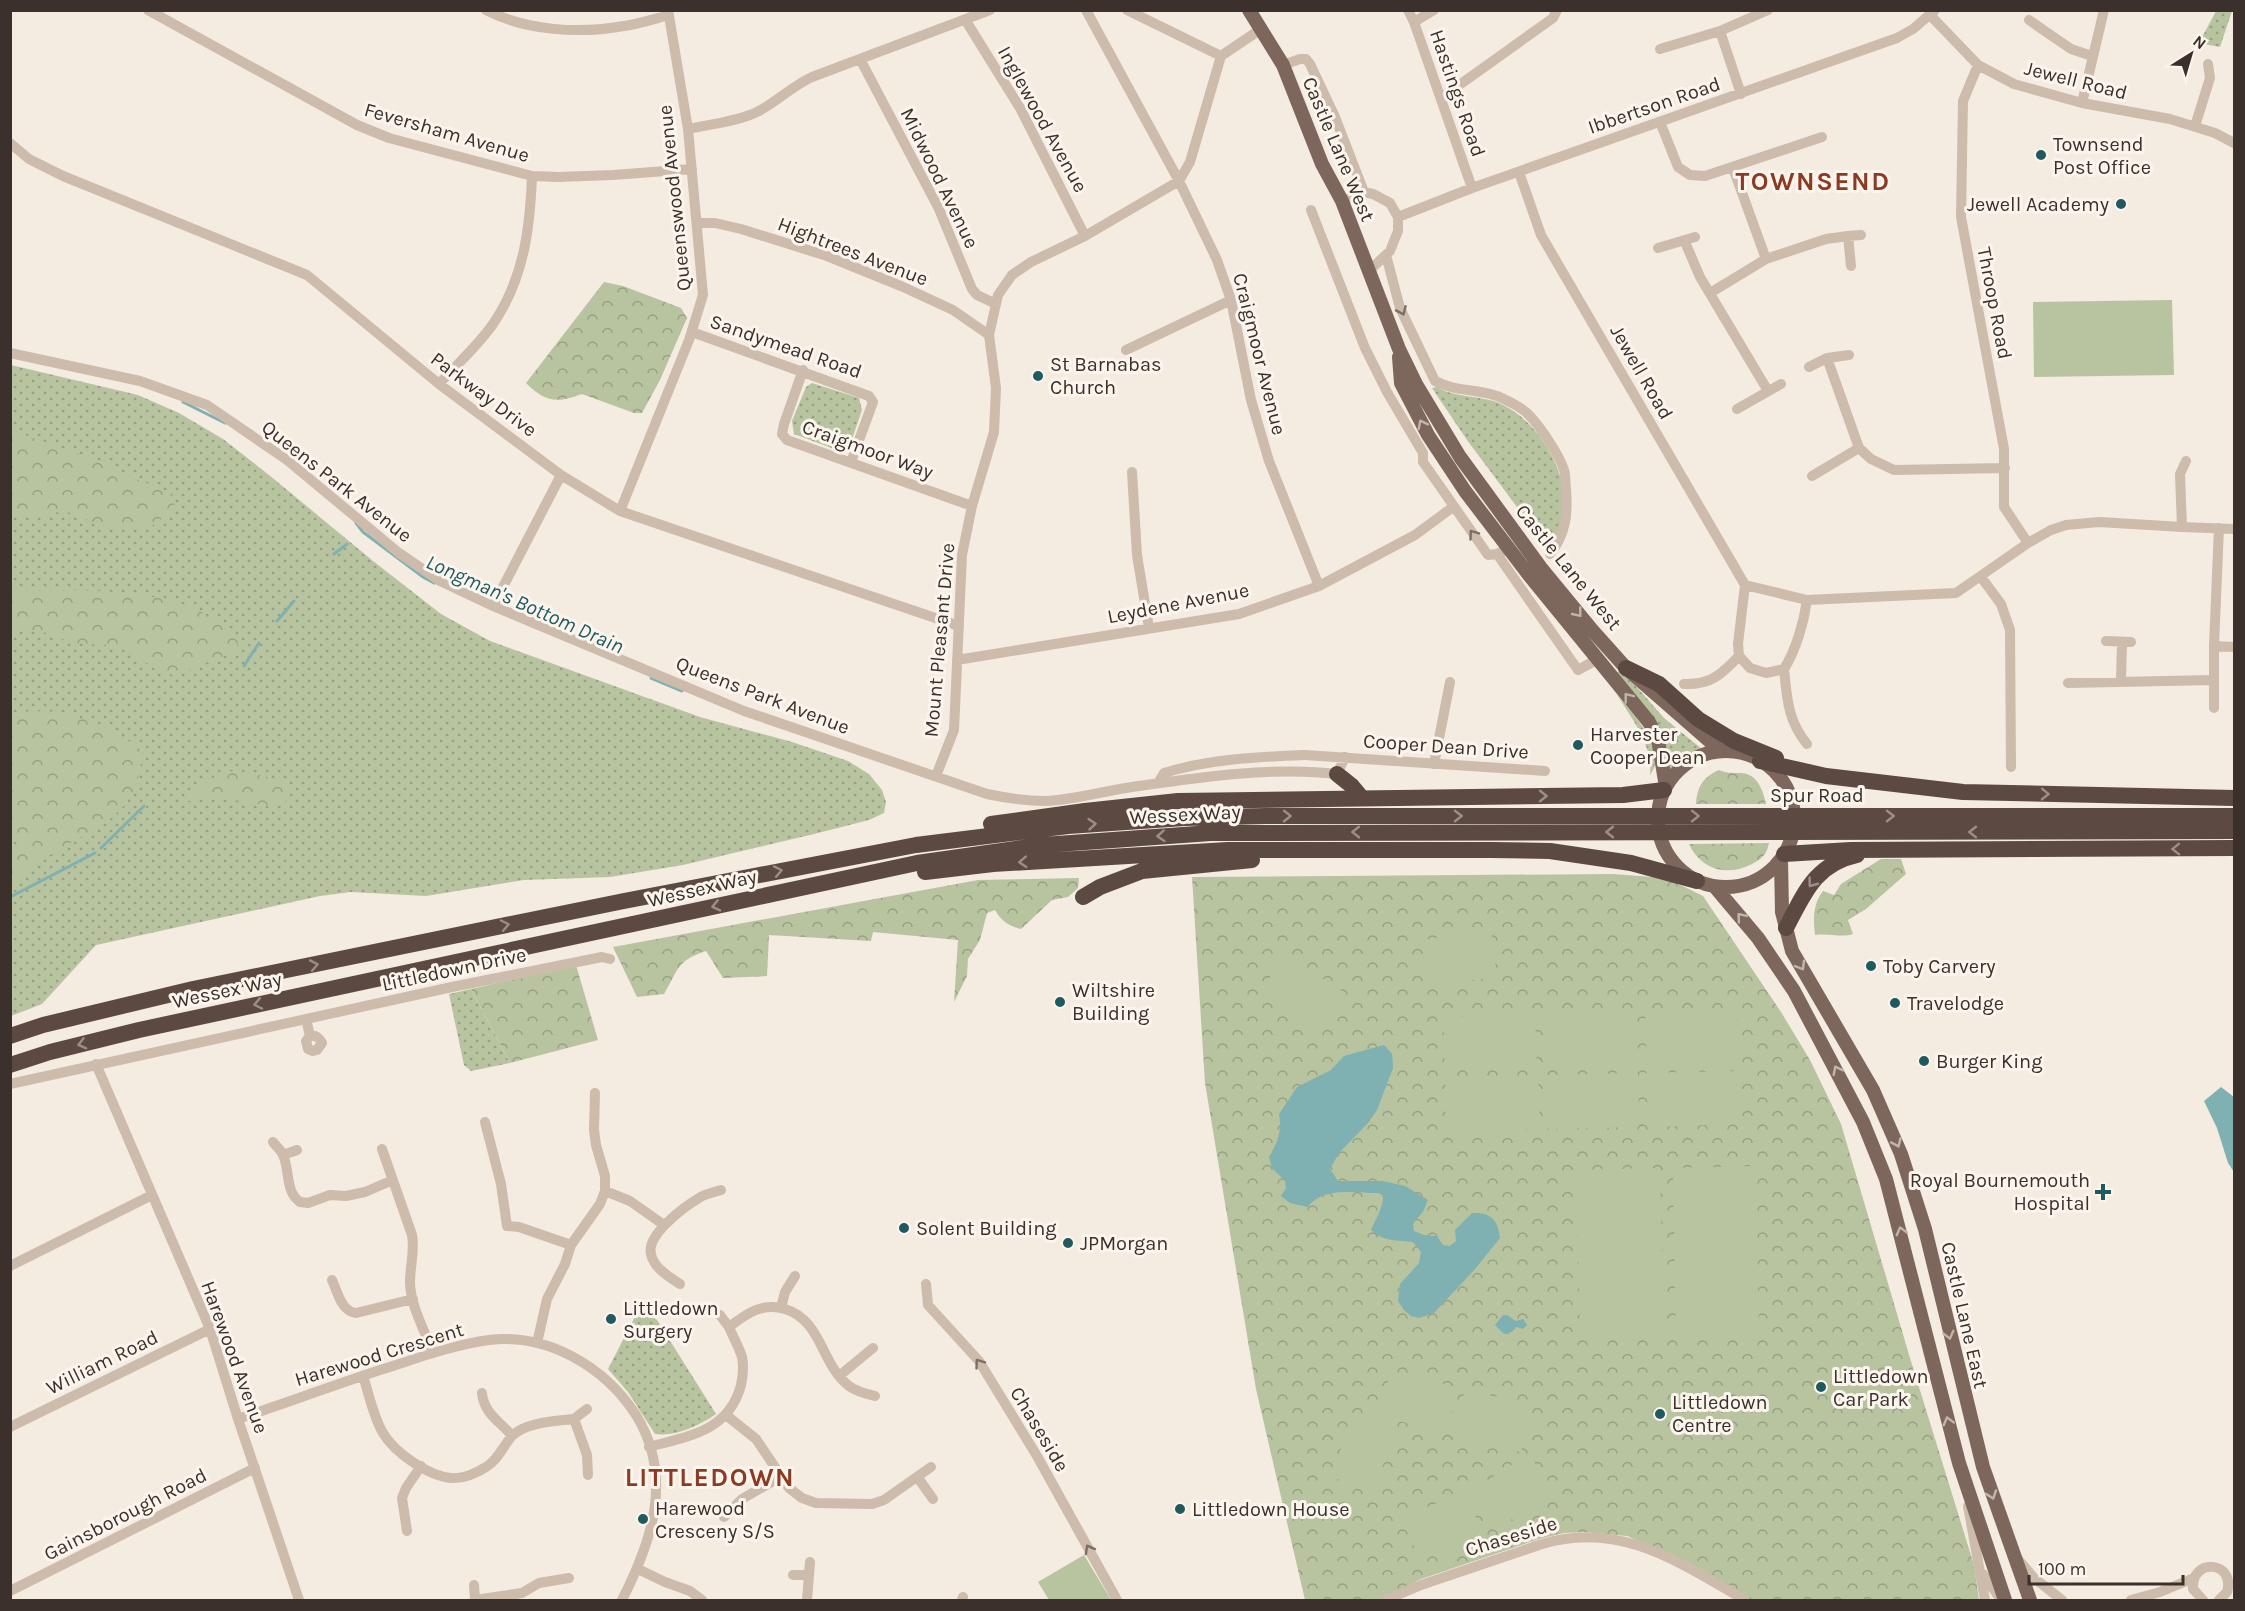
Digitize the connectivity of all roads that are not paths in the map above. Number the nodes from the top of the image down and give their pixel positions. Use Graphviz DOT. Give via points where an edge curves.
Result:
graph roads {
  1 [pos="148,10"];
  2 [pos="486,10"];
  3 [pos="990,10"];
  4 [pos="1086,10"];
  5 [pos="1126,10"];
  6 [pos="1249,10"];
  7 [pos="1408,10"];
  8 [pos="1434,10"];
  9 [pos="1557,10"];
  10 [pos="1768,10"];
  11 [pos="2104,10"];
  12 [pos="669,13"];
  13 [pos="1933,13"];
  14 [pos="2028,20"];
  15 [pos="966,21"];
  16 [pos="1414,21"];
  17 [pos="1261,29"];
  18 [pos="1720,31"];
  19 [pos="1660,49"];
  20 [pos="1221,56"];
  21 [pos="2092,56"];
  22 [pos="860,59"];
  23 [pos="2208,64"];
  24 [pos="1283,65"];
  25 [pos="1978,65"];
  26 [pos="1740,94"];
  27 [pos="1441,98"];
  28 [pos="2082,103"];
  29 [pos="1659,122"];
  30 [pos="2195,126"];
  31 [pos="688,129"];
  32 [pos="1822,137"];
  33 [pos="10,143"];
  34 [pos="2235,143"];
  35 [pos="1733,168"];
  36 [pos="692,169"];
  37 [pos="1520,172"];
  38 [pos="532,176"];
  39 [pos="1179,181"];
  40 [pos="1472,188"];
  41 [pos="1364,192"];
  42 [pos="1342,201"];
  43 [pos="1311,210"];
  44 [pos="1398,217"];
  45 [pos="697,223"];
  46 [pos="1862,235"];
  47 [pos="1085,236"];
  48 [pos="1848,236"];
  49 [pos="1658,248"];
  50 [pos="1386,255"];
  51 [pos="1766,259"];
  52 [pos="1851,266"];
  53 [pos="1369,271"];
  54 [pos="1710,293"];
  55 [pos="1232,300"];
  56 [pos="994,303"];
  57 [pos="692,332"];
  58 [pos="989,335"];
  59 [pos="1399,349"];
  60 [pos="1126,350"];
  61 [pos="10,353"];
  62 [pos="1849,355"];
  63 [pos="1827,358"];
  64 [pos="1809,367"];
  65 [pos="803,370"];
  66 [pos="1435,381"];
  67 [pos="439,384"];
  68 [pos="1416,384"];
  69 [pos="1780,384"];
  70 [pos="1768,391"];
  71 [pos="1737,409"];
  72 [pos="1859,448"];
  73 [pos="1428,449"];
  74 [pos="1460,457"];
  75 [pos="2186,461"];
  76 [pos="851,462"];
  77 [pos="2005,468"];
  78 [pos="1132,472"];
  79 [pos="561,476"];
  80 [pos="1812,476"];
  81 [pos="972,506"];
  82 [pos="1453,507"];
  83 [pos="620,511"];
  84 [pos="2182,527"];
  85 [pos="2218,528"];
  86 [pos="2235,528"];
  87 [pos="2028,543"];
  88 [pos="1503,551"];
  89 [pos="1550,554"];
  90 [pos="1981,577"];
  91 [pos="1745,585"];
  92 [pos="1319,586"];
  93 [pos="1806,600"];
  94 [pos="493,606"];
  95 [pos="959,626"];
  96 [pos="1149,628"];
  97 [pos="2106,641"];
  98 [pos="2214,646"];
  99 [pos="2235,647"];
  100 [pos="1739,656"];
  101 [pos="1598,659"];
  102 [pos="957,660"];
  103 [pos="1626,668"];
  104 [pos="1784,669"];
  105 [pos="2214,680"];
  106 [pos="1450,682"];
  107 [pos="2121,682"];
  108 [pos="2068,683"];
  109 [pos="1684,684"];
  110 [pos="2214,708"];
  111 [pos="1807,744"];
  112 [pos="1720,752"];
  113 [pos="1345,757"];
  114 [pos="1760,761"];
  115 [pos="1434,764"];
  116 [pos="2012,766"];
  117 [pos="1545,771"];
  118 [pos="1816,773"];
  119 [pos="1337,774"];
  120 [pos="936,777"];
  121 [pos="1158,783"];
  122 [pos="1665,789"];
  123 [pos="1362,798"];
  124 [pos="2235,798"];
  125 [pos="1399,815"];
  126 [pos="2235,816"];
  127 [pos="2030,824"];
  128 [pos="2235,831"];
  129 [pos="1414,832"];
  130 [pos="2235,848"];
  131 [pos="1881,849"];
  132 [pos="1411,850"];
  133 [pos="847,857"];
  134 [pos="1783,857"];
  135 [pos="1697,881"];
  136 [pos="814,884"];
  137 [pos="1715,887"];
  138 [pos="1083,897"];
  139 [pos="1786,928"];
  140 [pos="610,959"];
  141 [pos="306,1019"];
  142 [pos="10,1036"];
  143 [pos="310,1036"];
  144 [pos="96,1064"];
  145 [pos="10,1065"];
  146 [pos="10,1084"];
  147 [pos="595,1093"];
  148 [pos="486,1122"];
  149 [pos="273,1142"];
  150 [pos="382,1149"];
  151 [pos="297,1150"];
  152 [pos="283,1155"];
  153 [pos="393,1180"];
  154 [pos="721,1190"];
  155 [pos="605,1191"];
  156 [pos="152,1195"];
  157 [pos="664,1225"];
  158 [pos="571,1245"];
  159 [pos="10,1266"];
  160 [pos="795,1276"];
  161 [pos="332,1280"];
  162 [pos="680,1284"];
  163 [pos="926,1284"];
  164 [pos="413,1299"];
  165 [pos="781,1308"];
  166 [pos="720,1315"];
  167 [pos="729,1327"];
  168 [pos="210,1329"];
  169 [pos="537,1343"];
  170 [pos="873,1348"];
  171 [pos="433,1353"];
  172 [pos="363,1376"];
  173 [pos="839,1376"];
  174 [pos="482,1393"];
  175 [pos="876,1396"];
  176 [pos="586,1409"];
  177 [pos="726,1415"];
  178 [pos="238,1419"];
  179 [pos="574,1419"];
  180 [pos="10,1427"];
  181 [pos="512,1436"];
  182 [pos="650,1447"];
  183 [pos="421,1466"];
  184 [pos="931,1467"];
  185 [pos="255,1468"];
  186 [pos="588,1475"];
  187 [pos="780,1477"];
  188 [pos="1963,1477"];
  189 [pos="918,1478"];
  190 [pos="933,1499"];
  191 [pos="419,1514"];
  192 [pos="406,1515"];
  193 [pos="724,1517"];
  194 [pos="407,1531"];
  195 [pos="2013,1553"];
  196 [pos="810,1562"];
  197 [pos="1980,1568"];
  198 [pos="638,1569"];
  199 [pos="2230,1572"];
  200 [pos="793,1575"];
  201 [pos="809,1575"];
  202 [pos="569,1578"];
  203 [pos="2194,1578"];
  204 [pos="474,1585"];
  205 [pos="10,1592"];
  206 [pos="299,1600"];
  207 [pos="475,1600"];
  208 [pos="622,1600"];
  209 [pos="702,1600"];
  210 [pos="807,1600"];
  211 [pos="1117,1600"];
  212 [pos="1386,1600"];
  213 [pos="1745,1600"];
  214 [pos="1985,1600"];
  215 [pos="2003,1600"];
  216 [pos="2030,1600"];
  217 [pos="2062,1600"];
  218 [pos="2131,1600"];
  219 [pos="2196,1600"];
  220 [pos="2219,1600"];
  1 -- 38 [label="street, Feversham Avenue" via="357,125 389,138"];
  2 -- 12 [label="street" via="496,16 570,31 623,26"];
  3 -- 15 [label="street"];
  4 -- 39 [label="street, Craigmoor Avenue"];
  5 -- 20 [label="street"];
  6 -- 17 [label="main road, Castle Lane West"];
  7 -- 16 [label="street, Hastings Road"];
  8 -- 16 [label="street"];
  9 -- 27 [label="street" via="1553,18"];
  10 -- 18 [label="street"];
  11 -- 21 [label="street"];
  12 -- 31 [label="street, Queenswood Avenue"];
  13 -- 25 [label="street, Jewell Road"];
  13 -- 26 [label="street, Ibbertson Road" via="1897,38"];
  14 -- 21 [label="street" via="2071,49"];
  15 -- 22 [label="street"];
  15 -- 47 [label="street, Inglewood Avenue" via="1020,108"];
  16 -- 27 [label="street, Hastings Road"];
  17 -- 20 [label="street"];
  17 -- 24 [label="main road, Castle Lane West"];
  18 -- 19 [label="street"];
  18 -- 26 [label="street"];
  20 -- 39 [label="street" via="1190,162"];
  21 -- 28 [label="street"];
  22 -- 31 [label="street" via="800,82 750,115"];
  22 -- 56 [label="street, Midwood Avenue" via="939,209 972,289"];
  23 -- 30 [label="street" via="2210,78"];
  24 -- 41 [label="street, Castle Lane West" via="1300,58 1310,64"];
  24 -- 42 [label="main road, Castle Lane West" via="1322,164"];
  25 -- 28 [label="street, Jewell Road" via="2014,84"];
  25 -- 77 [label="street, Throop Road" via="1963,101 1961,217"];
  26 -- 29 [label="street, Ibbertson Road"];
  27 -- 40 [label="street, Hastings Road"];
  28 -- 30 [label="street, Jewell Road"];
  29 -- 35 [label="street" via="1678,167 1690,175 1705,176"];
  29 -- 37 [label="street, Ibbertson Road"];
  30 -- 34 [label="street, Jewell Road"];
  31 -- 36 [label="street, Queenswood Avenue"];
  32 -- 35 [label="street"];
  33 -- 67 [label="street, Parkway Drive" via="29,159 63,176 307,275"];
  35 -- 51 [label="street"];
  36 -- 38 [label="street, Feversham Avenue" via="602,176"];
  36 -- 45 [label="street, Queenswood Avenue"];
  37 -- 40 [label="street, Ibbertson Road"];
  37 -- 91 [label="street, Jewell Road" via="1541,235"];
  38 -- 67 [label="street" via="530,224 515,283 494,322"];
  39 -- 47 [label="street, Mount Pleasant Drive"];
  39 -- 55 [label="street, Craigmoor Avenue"];
  40 -- 44 [label="street, Ibbertson Road"];
  41 -- 42 [label="street"];
  41 -- 44 [label="street" via="1390,203"];
  42 -- 53 [label="main road, Castle Lane West"];
  43 -- 73 [label="street, Castle Lane West" via="1365,348 1387,392"];
  44 -- 50 [label="street" via="1395,241"];
  45 -- 57 [label="street, Queenswood Avenue" via="703,295"];
  45 -- 58 [label="street, Hightrees Avenue" via="741,229 827,256 953,310"];
  46 -- 48 [label="street"];
  47 -- 56 [label="street, Mount Pleasant Drive" via="1012,275"];
  48 -- 51 [label="street" via="1826,238"];
  48 -- 52 [label="street"];
  49 -- 54 [label="street" via="1690,239 1700,277"];
  50 -- 53 [label="street"];
  50 -- 66 [label="street, one-way" via="1400,308"];
  51 -- 54 [label="street"];
  53 -- 59 [label="main road, Castle Lane West"];
  54 -- 70 [label="street"];
  55 -- 60 [label="street"];
  55 -- 92 [label="street, Craigmoor Avenue" via="1251,400 1269,461"];
  56 -- 58 [label="street, Mount Pleasant Drive"];
  57 -- 65 [label="street, Sandymead Road"];
  57 -- 83 [label="street, Queenswood Avenue"];
  58 -- 81 [label="street, Mount Pleasant Drive" via="996,388 994,432"];
  59 -- 68 [label="main road, Castle Lane West"];
  73 -- 59 [label="main road, Castle Lane West, one-way" via="1401,383"];
  61 -- 94 [label="street, Queens Park Avenue" via="140,381 207,405 287,460 399,553 440,581"];
  62 -- 63 [label="street"];
  63 -- 64 [label="street"];
  63 -- 72 [label="street"];
  65 -- 76 [label="street, Sandymead Road" via="871,398 873,402"];
  65 -- 76 [label="street, Craigmoor Way" via="782,434 787,440"];
  66 -- 68 [label="street"];
  66 -- 89 [label="street" via="1446,387 1488,392 1505,399 1528,414 1548,441 1564,471 1567,506 1566,523"];
  67 -- 79 [label="street, Parkway Drive"];
  68 -- 74 [label="main road, Castle Lane West"];
  69 -- 70 [label="street"];
  70 -- 71 [label="street"];
  72 -- 77 [label="street" via="1894,470"];
  72 -- 80 [label="street"];
  73 -- 82 [label="street, Castle Lane West" via="1423,462"];
  73 -- 88 [label="main road, Castle Lane West" via="1465,491"];
  74 -- 88 [label="main road" via="1468,481 1510,538"];
  74 -- 103 [label="main road, Castle Lane West, one-way" via="1541,568"];
  75 -- 84 [label="street" via="2180,474"];
  76 -- 81 [label="street, Craigmoor Way"];
  77 -- 87 [label="street, Throop Road" via="2004,507"];
  78 -- 96 [label="street" via="1137,555"];
  79 -- 83 [label="street, Parkway Drive"];
  79 -- 94 [label="street"];
  81 -- 95 [label="street, Mount Pleasant Drive" via="962,555"];
  88 -- 82 [label="street, Castle Lane West, one-way" via="1488,555"];
  82 -- 92 [label="street, Leydene Avenue" via="1415,535"];
  83 -- 95 [label="street, Parkway Drive"];
  84 -- 85 [label="street"];
  84 -- 87 [label="street" via="2081,523 2051,530"];
  85 -- 86 [label="street"];
  85 -- 98 [label="street"];
  87 -- 90 [label="street"];
  88 -- 101 [label="main road, Castle Lane West"];
  88 -- 101 [label="street, Castle Lane West" via="1578,670"];
  90 -- 93 [label="street" via="1956,593"];
  90 -- 116 [label="street" via="2001,604 2010,630"];
  91 -- 93 [label="street"];
  91 -- 100 [label="street"];
  92 -- 96 [label="street, Leydene Avenue" via="1239,614"];
  93 -- 104 [label="street"];
  94 -- 120 [label="street, Queens Park Avenue" via="744,711"];
  95 -- 102 [label="street, Mount Pleasant Drive"];
  96 -- 102 [label="street, Leydene Avenue"];
  97 -- 107 [label="street" via="2126,642"];
  98 -- 99 [label="street"];
  98 -- 105 [label="street"];
  100 -- 104 [label="street" via="1750,668 1766,673"];
  100 -- 109 [label="street" via="1715,678"];
  122 -- 101 [label="main road, Castle Lane West, one-way" via="1654,731"];
  102 -- 120 [label="street, Mount Pleasant Drive" via="954,730"];
  103 -- 112 [label="main road, Castle Lane West"];
  103 -- 118 [label="highway" via="1659,684 1698,719 1734,741"];
  104 -- 111 [label="street" via="1787,701 1796,730"];
  105 -- 107 [label="street"];
  105 -- 110 [label="street"];
  106 -- 115 [label="street"];
  107 -- 108 [label="street"];
  112 -- 114 [label="main road" via="1741,753"];
  112 -- 122 [label="main road" via="1683,766"];
  113 -- 115 [label="street, Cooper Dean Drive"];
  113 -- 119 [label="street, Cooper Dean Drive"];
  113 -- 121 [label="street, Cooper Dean Drive" via="1305,755 1224,761 1164,773"];
  114 -- 118 [label="highway"];
  114 -- 134 [label="main road" via="1785,786 1792,802 1794,820"];
  115 -- 117 [label="street, Cooper Dean Drive"];
  118 -- 124 [label="highway, one-way" via="1963,792"];
  119 -- 121 [label="street, Cooper Dean Drive" via="1273,772"];
  119 -- 123 [label="highway"];
  120 -- 121 [label="street, Cooper Dean Drive" via="987,794 1047,801"];
  123 -- 122 [label="highway, one-way" via="1623,795"];
  122 -- 135 [label="main road" via="1657,815 1659,832 1666,852 1679,869"];
  123 -- 133 [label="highway" via="1178,801 1085,810 953,830"];
  125 -- 127 [label="highway, Spur Road, one-way"];
  133 -- 125 [label="highway, Wessex Way, one-way" via="963,838 1114,822"];
  126 -- 127 [label="highway, Spur Road"];
  127 -- 128 [label="highway, Spur Road"];
  127 -- 129 [label="highway, Spur Road, one-way"];
  129 -- 136 [label="highway, Wessex Way, one-way" via="1211,833 1093,840 955,856"];
  130 -- 131 [label="highway, one-way"];
  131 -- 134 [label="highway" via="1818,851"];
  131 -- 139 [label="highway, one-way" via="1842,858 1821,872 1809,885"];
  132 -- 135 [label="highway" via="1550,851 1630,863"];
  132 -- 136 [label="highway, one-way" via="1228,850 1021,862"];
  132 -- 138 [label="highway" via="1315,854 1142,871"];
  142 -- 133 [label="highway, Wessex Way, one-way" via="193,989"];
  134 -- 137 [label="main road" via="1768,873 1752,882"];
  134 -- 139 [label="main road, Castle Lane East" via="1782,912"];
  135 -- 137 [label="main road"];
  136 -- 145 [label="highway, Wessex Way, one-way" via="139,1030"];
  188 -- 137 [label="main road, Castle Lane East, one-way" via="1887,1179 1863,1122 1794,992 1758,938"];
  139 -- 195 [label="main road, Castle Lane East, one-way" via="1792,951 1873,1090 1901,1154 1925,1229 1977,1446"];
  140 -- 141 [label="street, Littledown Drive" via="602,957"];
  141 -- 143 [label="street"];
  141 -- 144 [label="street, Littledown Drive"];
  144 -- 146 [label="street, Littledown Drive"];
  144 -- 156 [label="street, Harewood Avenue"];
  147 -- 155 [label="street" via="594,1130"];
  148 -- 158 [label="street" via="501,1185 502,1227 519,1227"];
  149 -- 152 [label="street"];
  150 -- 153 [label="street"];
  151 -- 152 [label="street"];
  152 -- 153 [label="street" via="290,1185 300,1202 365,1192"];
  153 -- 164 [label="street" via="414,1245 410,1284"];
  154 -- 157 [label="street" via="700,1197"];
  155 -- 157 [label="street" via="630,1201"];
  155 -- 158 [label="street"];
  156 -- 159 [label="street"];
  156 -- 168 [label="street, Harewood Avenue"];
  157 -- 162 [label="street" via="651,1246 651,1255 657,1266"];
  158 -- 169 [label="street" via="547,1299"];
  160 -- 165 [label="street" via="784,1292"];
  161 -- 164 [label="street" via="349,1312"];
  211 -- 163 [label="street, Chaseside, one-way" via="979,1360 928,1305"];
  164 -- 171 [label="street"];
  165 -- 167 [label="street" via="755,1309"];
  165 -- 173 [label="street" via="798,1315 811,1328"];
  166 -- 167 [label="street"];
  167 -- 177 [label="street" via="744,1367 739,1392"];
  168 -- 178 [label="street, Harewood Avenue"];
  168 -- 180 [label="street, William Road"];
  169 -- 171 [label="street, Harewood Crescent" via="492,1340"];
  169 -- 182 [label="street, Harewood Crescent" via="567,1354 601,1374 627,1401"];
  170 -- 173 [label="street"];
  171 -- 172 [label="street, Harewood Crescent"];
  172 -- 178 [label="street, Harewood Crescent"];
  172 -- 183 [label="street" via="383,1433"];
  173 -- 175 [label="street" via="848,1386"];
  174 -- 181 [label="street" via="483,1405"];
  176 -- 179 [label="street"];
  177 -- 182 [label="street" via="706,1430"];
  177 -- 187 [label="street" via="756,1439"];
  178 -- 185 [label="street, Harewood Avenue"];
  179 -- 181 [label="street" via="544,1422"];
  179 -- 186 [label="street" via="587,1455"];
  181 -- 183 [label="street" via="490,1465 466,1476 450,1478"];
  182 -- 198 [label="street, Harewood Crescent" via="656,1499 652,1529"];
  183 -- 192 [label="street" via="402,1498"];
  184 -- 189 [label="street"];
  185 -- 205 [label="street, Gainsborough Road"];
  185 -- 206 [label="street, Harewood Avenue"];
  187 -- 189 [label="street" via="795,1494 809,1501 863,1506 884,1500"];
  187 -- 193 [label="street" via="742,1499"];
  188 -- 197 [label="street, Castle Lane East"];
  188 -- 215 [label="main road, Castle Lane East"];
  189 -- 190 [label="street"];
  191 -- 192 [label="street"];
  192 -- 194 [label="street"];
  195 -- 216 [label="main road, Castle Lane East"];
  195 -- 217 [label="street, Castle Lane East" via="2034,1578"];
  196 -- 201 [label="street"];
  197 -- 214 [label="street, Castle Lane East"];
  197 -- 215 [label="street"];
  198 -- 208 [label="street, Harewood Crescent"];
  198 -- 209 [label="street"];
  199 -- 203 [label="street" via="2207,1567"];
  199 -- 220 [label="street" via="2229,1588"];
  200 -- 201 [label="street"];
  201 -- 210 [label="street"];
  202 -- 207 [label="street" via="539,1583 522,1593"];
  203 -- 218 [label="street"];
  203 -- 219 [label="street"];
  204 -- 207 [label="street"];
  212 -- 213 [label="street, Chaseside" via="1560,1538 1584,1535 1626,1541 1657,1552"];
}
